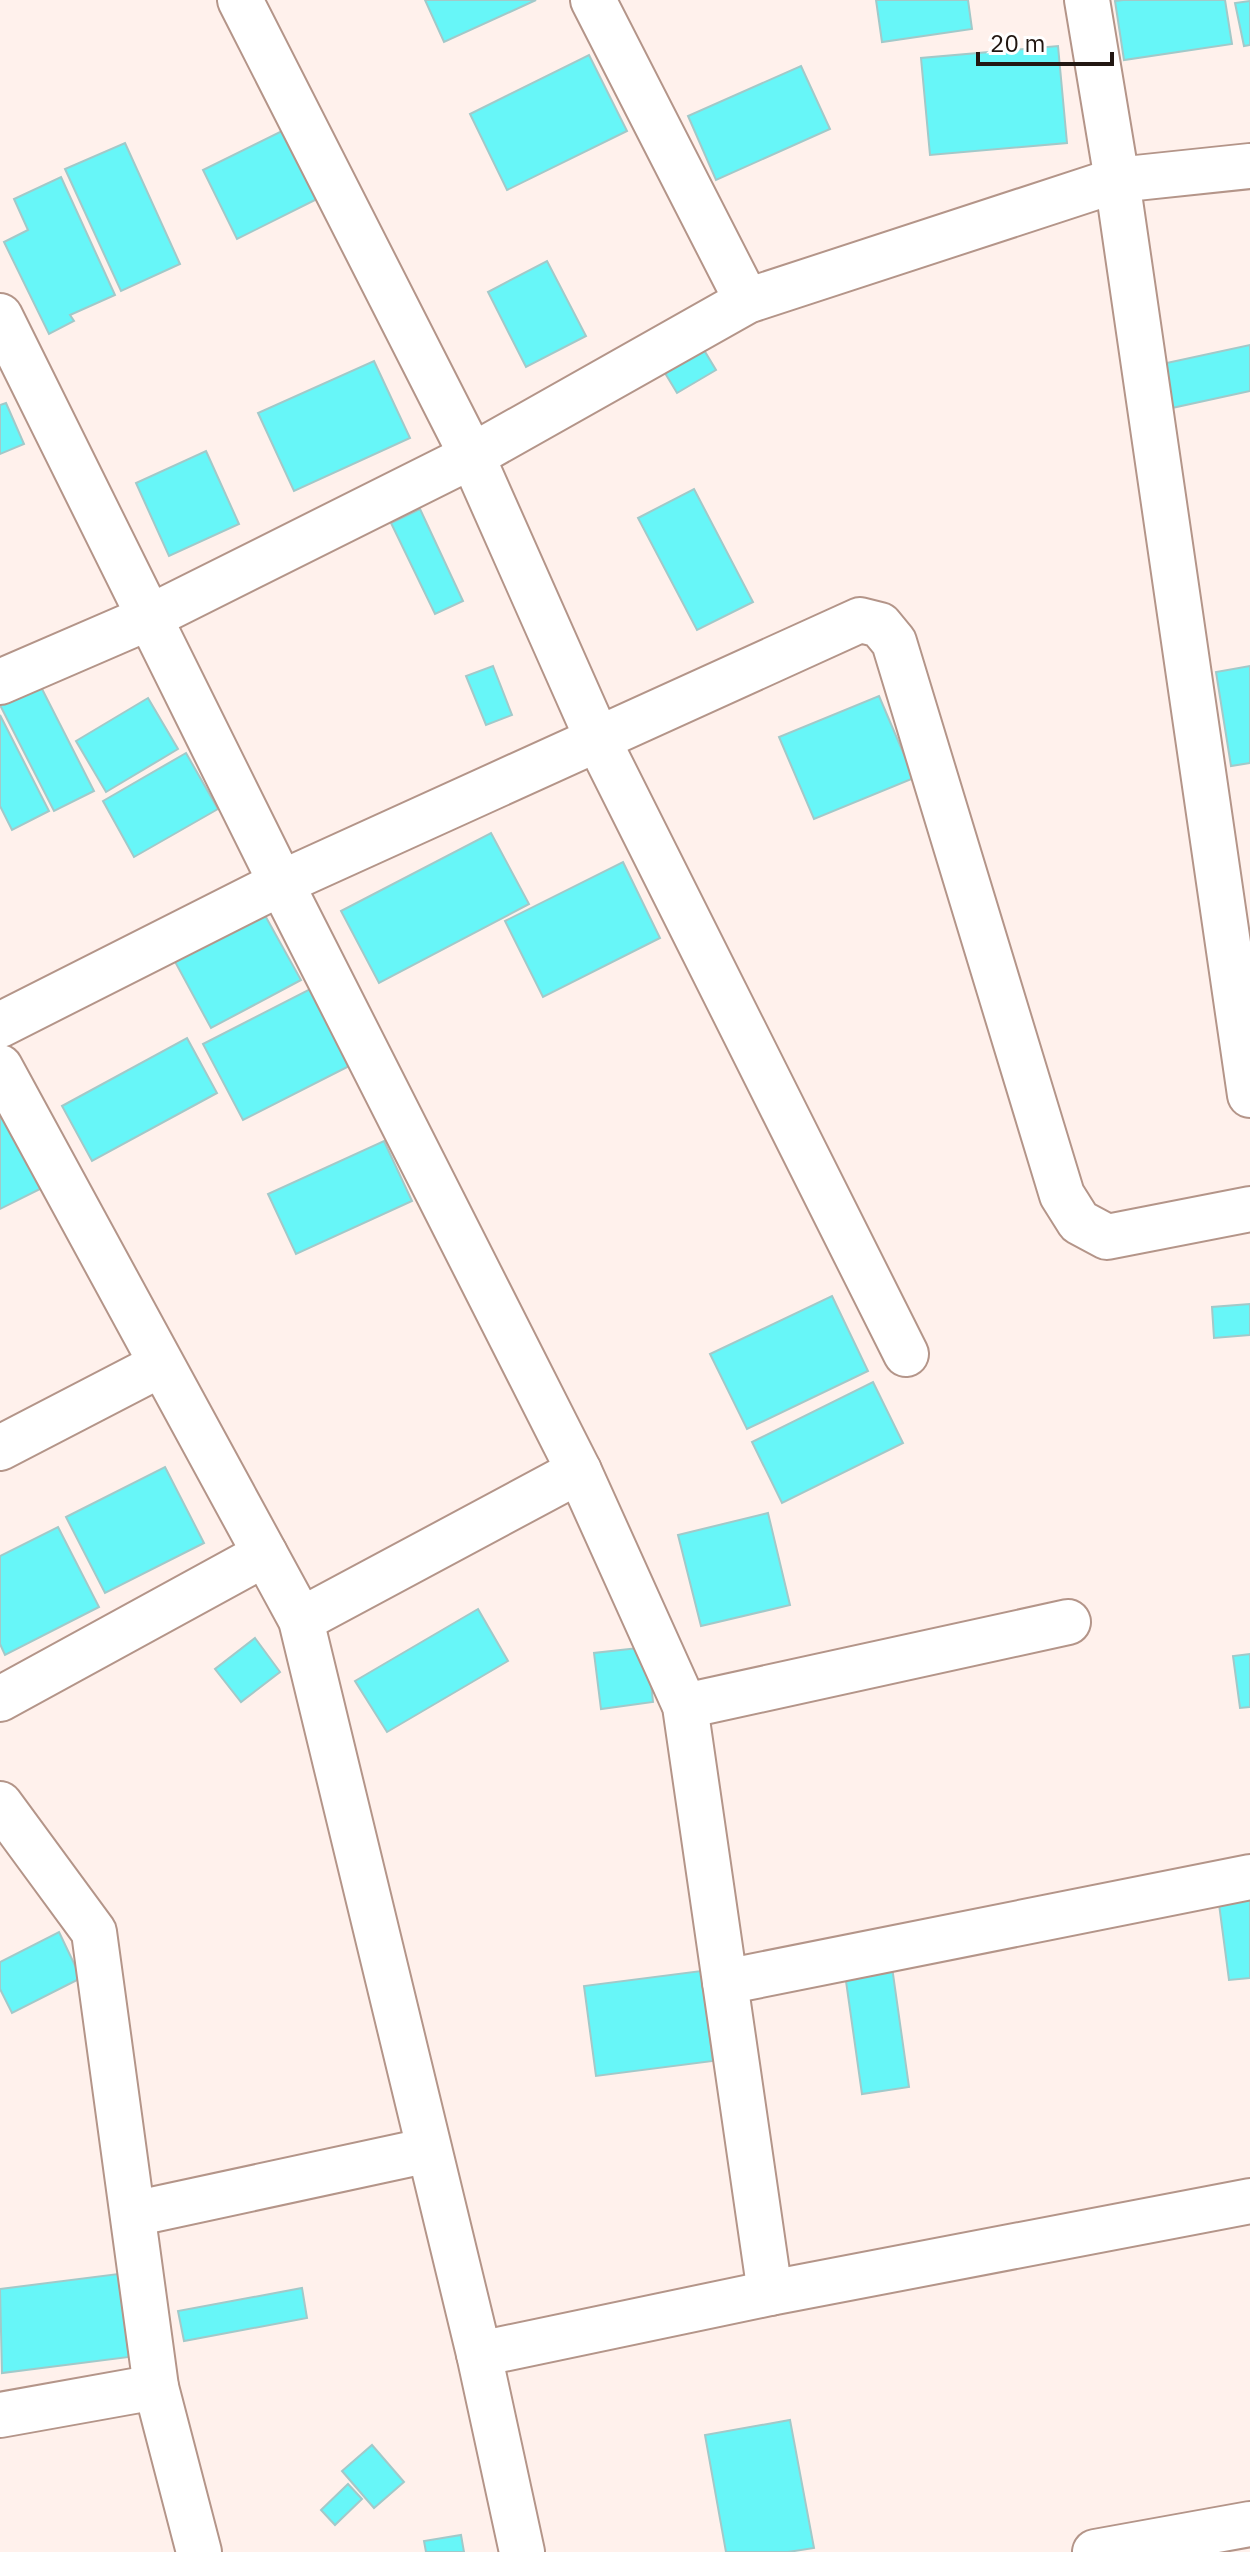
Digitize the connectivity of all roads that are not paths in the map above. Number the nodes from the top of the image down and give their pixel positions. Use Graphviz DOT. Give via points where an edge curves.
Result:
graph roads {
  1 [pos="240,0"];
  2 [pos="593,0"];
  3 [pos="1087,0"];
  4 [pos="1250,166"];
  5 [pos="1117,180"];
  6 [pos="747,301"];
  7 [pos="0,316"];
  8 [pos="472,456"];
  9 [pos="148,618"];
  10 [pos="0,682"];
  11 [pos="598,740"];
  12 [pos="281,883"];
  13 [pos="0,1025"];
  14 [pos="0,1067"];
  15 [pos="1250,1095"];
  16 [pos="1250,1209"];
  17 [pos="906,1354"];
  18 [pos="160,1365"];
  19 [pos="0,1448"];
  20 [pos="579,1471"];
  21 [pos="265,1554"];
  22 [pos="301,1620"];
  23 [pos="1068,1622"];
  24 [pos="0,1699"];
  25 [pos="685,1706"];
  26 [pos="0,1804"];
  27 [pos="0,1852"];
  28 [pos="42,1862"];
  29 [pos="1250,1877"];
  30 [pos="725,1982"];
  31 [pos="429,2150"];
  32 [pos="1250,2201"];
  33 [pos="133,2214"];
  34 [pos="770,2293"];
  35 [pos="479,2354"];
  36 [pos="156,2387"];
  37 [pos="0,2415"];
  38 [pos="1250,2524"];
  39 [pos="1116,2550"];
  40 [pos="199,2552"];
  41 [pos="522,2552"];
  1 -- 8 [label="street"];
  2 -- 6 [label="street"];
  3 -- 5 [label="street"];
  4 -- 5 [label="street"];
  5 -- 6 [label="street"];
  5 -- 15 [label="street"];
  6 -- 8 [label="street"];
  7 -- 9 [label="street"];
  8 -- 9 [label="street"];
  8 -- 11 [label="street"];
  9 -- 10 [label="street"];
  9 -- 12 [label="street"];
  11 -- 12 [label="street"];
  11 -- 16 [label="street" via="860,620 880,625 894,642 1062,1195 1079,1222 1107,1237"];
  11 -- 17 [label="street"];
  12 -- 13 [label="street"];
  12 -- 20 [label="street"];
  14 -- 18 [label="street"];
  18 -- 19 [label="street"];
  18 -- 21 [label="street"];
  20 -- 22 [label="street"];
  20 -- 25 [label="street"];
  21 -- 22 [label="street"];
  21 -- 24 [label="street"];
  22 -- 31 [label="street"];
  23 -- 25 [label="street"];
  25 -- 30 [label="street"];
  26 -- 28 [label="street"];
  27 -- 28 [label="street"];
  28 -- 33 [label="street" via="94,1932"];
  29 -- 30 [label="street"];
  30 -- 34 [label="street"];
  31 -- 33 [label="street"];
  31 -- 35 [label="street"];
  32 -- 34 [label="street"];
  33 -- 36 [label="street"];
  34 -- 35 [label="street"];
  35 -- 41 [label="street"];
  36 -- 37 [label="street"];
  36 -- 40 [label="street"];
  38 -- 39 [label="street"];
}
